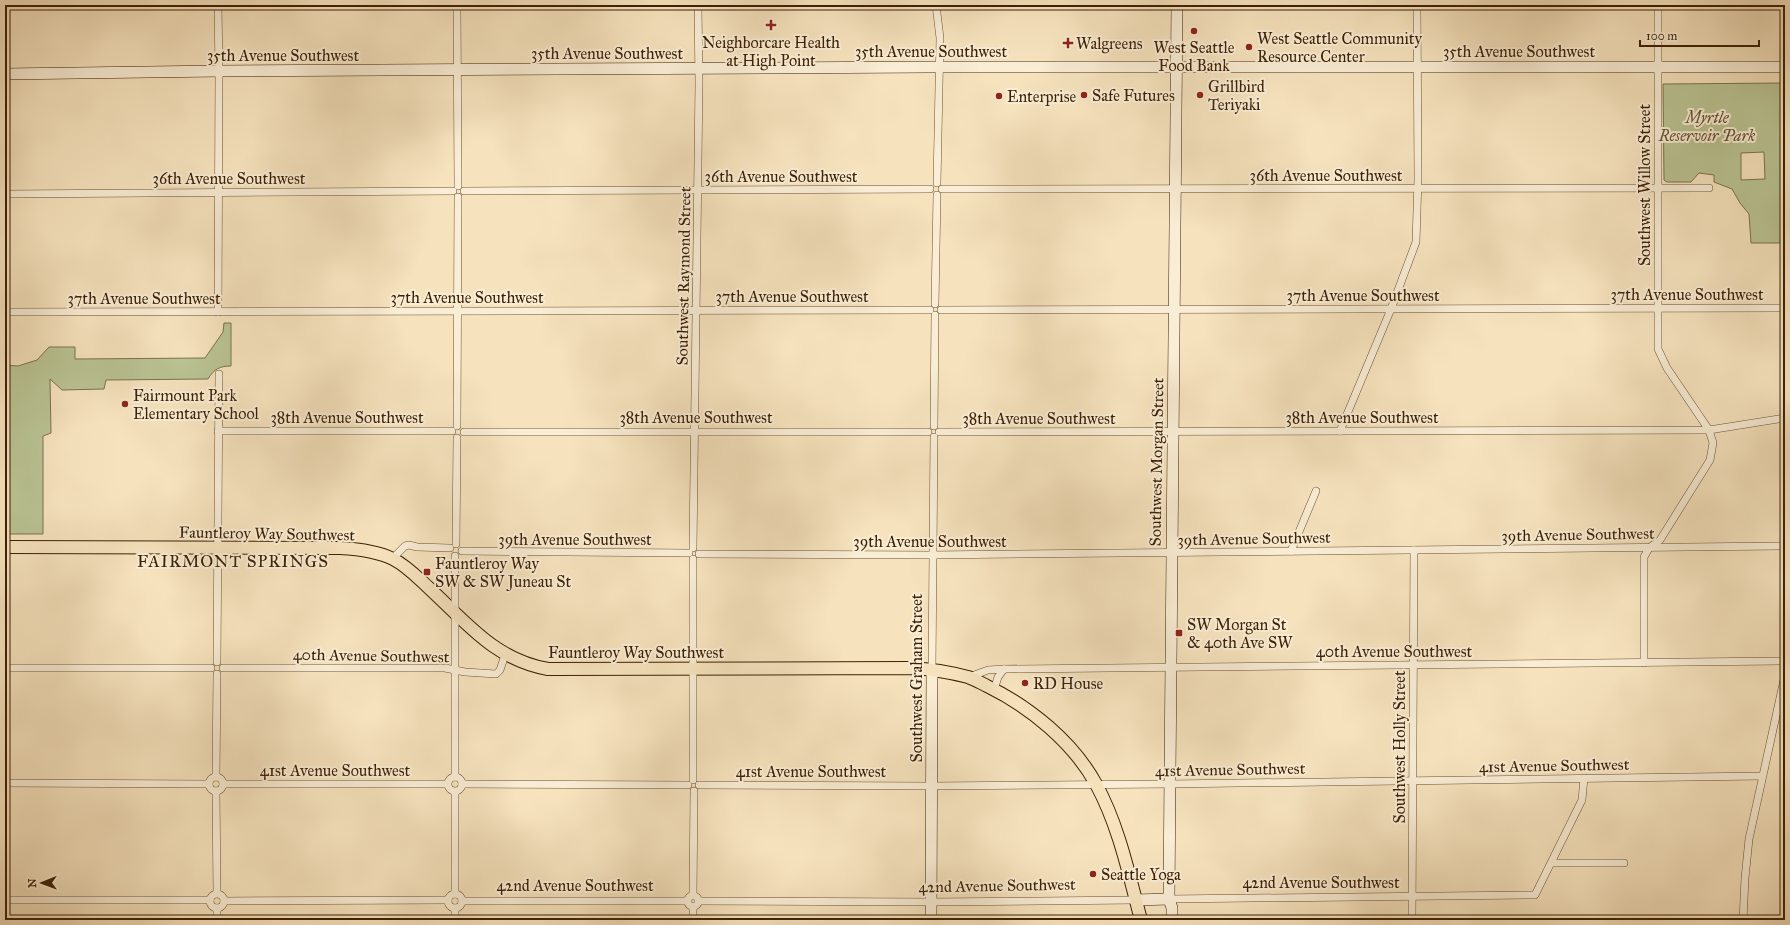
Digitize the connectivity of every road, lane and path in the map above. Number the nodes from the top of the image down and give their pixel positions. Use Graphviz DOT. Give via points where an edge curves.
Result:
graph roads {
  1 [pos="218,5"];
  2 [pos="457,5"];
  3 [pos="698,5"];
  4 [pos="936,5"];
  5 [pos="1177,5"];
  6 [pos="1417,5"];
  7 [pos="1658,5"];
  8 [pos="1658,66"];
  9 [pos="1785,66"];
  10 [pos="939,67"];
  11 [pos="1177,67"];
  12 [pos="1418,67"];
  13 [pos="458,69"];
  14 [pos="699,69"];
  15 [pos="219,71"];
  16 [pos="5,74"];
  17 [pos="937,183"];
  18 [pos="1176,188"];
  19 [pos="1658,188"];
  20 [pos="1709,188"];
  21 [pos="930,189"];
  22 [pos="942,189"];
  23 [pos="1418,189"];
  24 [pos="698,190"];
  25 [pos="457,191"];
  26 [pos="218,192"];
  27 [pos="5,194"];
  28 [pos="937,195"];
  29 [pos="1658,308"];
  30 [pos="1785,308"];
  31 [pos="1391,309"];
  32 [pos="697,310"];
  33 [pos="933,310"];
  34 [pos="1175,310"];
  35 [pos="457,311"];
  36 [pos="5,312"];
  37 [pos="218,312"];
  38 [pos="219,374"];
  39 [pos="1785,418"];
  40 [pos="457,426"];
  41 [pos="1709,430"];
  42 [pos="218,431"];
  43 [pos="452,431"];
  44 [pos="695,431"];
  45 [pos="1340,431"];
  46 [pos="464,432"];
  47 [pos="934,432"];
  48 [pos="1172,432"];
  49 [pos="457,438"];
  50 [pos="1316,491"];
  51 [pos="453,546"];
  52 [pos="1783,546"];
  53 [pos="5,547"];
  54 [pos="217,547"];
  55 [pos="1650,547"];
  56 [pos="1414,550"];
  57 [pos="1290,551"];
  58 [pos="458,553"];
  59 [pos="692,553"];
  60 [pos="1785,553"];
  61 [pos="1171,554"];
  62 [pos="932,555"];
  63 [pos="392,559"];
  64 [pos="456,612"];
  65 [pos="505,655"];
  66 [pos="1785,661"];
  67 [pos="217,662"];
  68 [pos="1644,663"];
  69 [pos="1414,665"];
  70 [pos="1171,666"];
  71 [pos="5,668"];
  72 [pos="211,668"];
  73 [pos="223,668"];
  74 [pos="693,668"];
  75 [pos="1004,669"];
  76 [pos="456,670"];
  77 [pos="932,670"];
  78 [pos="217,674"];
  79 [pos="1785,675"];
  80 [pos="969,677"];
  81 [pos="994,690"];
  82 [pos="1762,776"];
  83 [pos="216,777"];
  84 [pos="454,777"];
  85 [pos="1584,778"];
  86 [pos="1413,781"];
  87 [pos="691,782"];
  88 [pos="5,783"];
  89 [pos="209,784"];
  90 [pos="223,784"];
  91 [pos="447,784"];
  92 [pos="462,784"];
  93 [pos="1096,784"];
  94 [pos="1170,784"];
  95 [pos="699,785"];
  96 [pos="931,786"];
  97 [pos="216,791"];
  98 [pos="694,791"];
  99 [pos="455,792"];
  100 [pos="1552,863"];
  101 [pos="1624,863"];
  102 [pos="217,894"];
  103 [pos="455,894"];
  104 [pos="1412,897"];
  105 [pos="1169,899"];
  106 [pos="5,900"];
  107 [pos="210,900"];
  108 [pos="448,900"];
  109 [pos="1135,900"];
  110 [pos="224,901"];
  111 [pos="462,901"];
  112 [pos="693,901"];
  113 [pos="931,902"];
  114 [pos="217,908"];
  115 [pos="455,908"];
  116 [pos="217,920"];
  117 [pos="455,920"];
  118 [pos="693,920"];
  119 [pos="931,920"];
  120 [pos="1141,920"];
  121 [pos="1172,920"];
  122 [pos="1412,920"];
  123 [pos="1743,920"];
  1 -- 15 [label="street"];
  2 -- 13 [label="street"];
  3 -- 14 [label="street, Southwest Raymond Street"];
  4 -- 10 [label="street" via="939,23"];
  5 -- 11 [label="main road, Southwest Morgan Street"];
  6 -- 12 [label="street"];
  7 -- 8 [label="street, Southwest Willow Street"];
  8 -- 9 [label="main road, 35th Avenue Southwest"];
  8 -- 12 [label="main road, 35th Avenue Southwest"];
  8 -- 19 [label="street, Southwest Willow Street"];
  10 -- 11 [label="main road, 35th Avenue Southwest"];
  10 -- 14 [label="main road, 35th Avenue Southwest"];
  10 -- 17 [label="street"];
  11 -- 12 [label="main road, 35th Avenue Southwest"];
  11 -- 18 [label="main road, Southwest Morgan Street"];
  12 -- 23 [label="street"];
  13 -- 14 [label="main road, 35th Avenue Southwest"];
  13 -- 15 [label="main road, 35th Avenue Southwest"];
  13 -- 25 [label="street"];
  14 -- 24 [label="street, Southwest Raymond Street"];
  15 -- 16 [label="main road, 35th Avenue Southwest"];
  15 -- 26 [label="street"];
  17 -- 21 [label="street"];
  17 -- 22 [label="street"];
  18 -- 22 [label="street, 36th Avenue Southwest"];
  18 -- 23 [label="street, 36th Avenue Southwest"];
  18 -- 34 [label="main road, Southwest Morgan Street"];
  19 -- 20 [label="street, 36th Avenue Southwest"];
  19 -- 23 [label="street, 36th Avenue Southwest"];
  19 -- 29 [label="street, Southwest Willow Street"];
  21 -- 24 [label="street, 36th Avenue Southwest"];
  21 -- 28 [label="street"];
  22 -- 28 [label="street"];
  23 -- 31 [label="street" via="1415,247"];
  24 -- 25 [label="street, 36th Avenue Southwest" via="464,191 462,196"];
  24 -- 32 [label="street, Southwest Raymond Street"];
  25 -- 26 [label="street, 36th Avenue Southwest"];
  25 -- 35 [label="street"];
  26 -- 27 [label="street, 36th Avenue Southwest"];
  26 -- 37 [label="street"];
  28 -- 33 [label="street, Southwest Graham Street"];
  29 -- 30 [label="street, 37th Avenue Southwest"];
  29 -- 31 [label="street, 37th Avenue Southwest"];
  29 -- 41 [label="street, Southwest Willow Street" via="1659,354"];
  31 -- 34 [label="street, 37th Avenue Southwest"];
  31 -- 45 [label="street"];
  32 -- 33 [label="street, 37th Avenue Southwest"];
  32 -- 35 [label="street, 37th Avenue Southwest"];
  32 -- 44 [label="street, Southwest Raymond Street"];
  33 -- 34 [label="street, 37th Avenue Southwest" via="939,314 941,310"];
  33 -- 47 [label="street, Southwest Graham Street"];
  34 -- 48 [label="main road, Southwest Morgan Street"];
  35 -- 37 [label="street, 37th Avenue Southwest"];
  35 -- 40 [label="street"];
  36 -- 37 [label="street, 37th Avenue Southwest"];
  38 -- 42 [label="street"];
  39 -- 41 [label="street, 38th Avenue Southwest"];
  40 -- 43 [label="street"];
  40 -- 46 [label="street"];
  41 -- 45 [label="street, 38th Avenue Southwest"];
  41 -- 55 [label="street, Southwest Willow Street" via="1713,443 1710,460 1660,540"];
  42 -- 43 [label="street, 38th Avenue Southwest"];
  42 -- 54 [label="street"];
  43 -- 49 [label="street"];
  44 -- 46 [label="street, 38th Avenue Southwest"];
  44 -- 47 [label="street, 38th Avenue Southwest"];
  44 -- 59 [label="street, Southwest Raymond Street"];
  45 -- 48 [label="street, 38th Avenue Southwest"];
  46 -- 49 [label="street"];
  47 -- 48 [label="street, 38th Avenue Southwest"];
  47 -- 62 [label="street, Southwest Graham Street"];
  48 -- 61 [label="main road, Southwest Morgan Street"];
  49 -- 51 [label="street"];
  50 -- 57 [label="street"];
  51 -- 58 [label="street" via="460,546"];
  51 -- 58 [label="street" via="451,554"];
  51 -- 63 [label="street" via="409,545"];
  52 -- 55 [label="street, 39th Avenue Southwest"];
  52 -- 60 [label="street"];
  53 -- 54 [label="main road, Fauntleroy Way Southwest"];
  54 -- 63 [label="main road, Fauntleroy Way Southwest" via="340,548 374,552"];
  54 -- 67 [label="street"];
  55 -- 56 [label="street, 39th Avenue Southwest"];
  55 -- 68 [label="street, Southwest Willow Street" via="1644,556"];
  56 -- 57 [label="street, 39th Avenue Southwest"];
  56 -- 69 [label="street, Southwest Holly Street"];
  57 -- 61 [label="street, 39th Avenue Southwest"];
  58 -- 59 [label="street, 39th Avenue Southwest"];
  58 -- 64 [label="street"];
  59 -- 62 [label="street, 39th Avenue Southwest" via="698,557 700,554"];
  59 -- 74 [label="street, Southwest Raymond Street"];
  61 -- 62 [label="street, 39th Avenue Southwest"];
  61 -- 70 [label="main road, Southwest Morgan Street"];
  62 -- 77 [label="street, Southwest Graham Street"];
  63 -- 64 [label="main road, Fauntleroy Way Southwest" via="416,576"];
  64 -- 65 [label="main road, Fauntleroy Way Southwest" via="477,634"];
  64 -- 76 [label="street"];
  65 -- 74 [label="main road, Fauntleroy Way Southwest" via="534,666 551,669"];
  65 -- 76 [label="street, 40th Avenue Southwest" via="496,674"];
  66 -- 68 [label="street, 40th Avenue Southwest"];
  67 -- 72 [label="street"];
  67 -- 73 [label="street"];
  68 -- 69 [label="street, 40th Avenue Southwest"];
  69 -- 70 [label="street, 40th Avenue Southwest"];
  69 -- 86 [label="street, Southwest Holly Street"];
  70 -- 75 [label="street, 40th Avenue Southwest"];
  70 -- 94 [label="main road, Southwest Morgan Street"];
  71 -- 72 [label="street"];
  72 -- 78 [label="street" via="212,672"];
  73 -- 76 [label="street, 40th Avenue Southwest"];
  73 -- 78 [label="street" via="222,672"];
  74 -- 77 [label="main road, Fauntleroy Way Southwest"];
  74 -- 87 [label="street, Southwest Raymond Street"];
  75 -- 80 [label="street, 40th Avenue Southwest" via="988,670"];
  75 -- 81 [label="street"];
  76 -- 84 [label="street"];
  77 -- 80 [label="main road, Fauntleroy Way Southwest"];
  77 -- 96 [label="main road, Southwest Graham Street"];
  78 -- 83 [label="street"];
  79 -- 82 [label="street"];
  80 -- 81 [label="main road, Fauntleroy Way Southwest"];
  81 -- 93 [label="main road, Fauntleroy Way Southwest" via="1020,705 1060,738"];
  82 -- 85 [label="street, 41st Avenue Southwest"];
  82 -- 123 [label="street" via="1749,846"];
  83 -- 89 [label="street" via="211,779"];
  83 -- 90 [label="street" via="222,780"];
  84 -- 91 [label="street" via="450,778"];
  84 -- 92 [label="street" via="459,778"];
  85 -- 86 [label="street, 41st Avenue Southwest"];
  85 -- 100 [label="street" via="1582,800"];
  86 -- 94 [label="street, 41st Avenue Southwest"];
  86 -- 104 [label="street, Southwest Holly Street"];
  87 -- 92 [label="street"];
  87 -- 95 [label="street" via="697,781"];
  87 -- 98 [label="street" via="690,789"];
  88 -- 89 [label="street"];
  89 -- 97 [label="street" via="211,789"];
  90 -- 91 [label="street, 41st Avenue Southwest"];
  90 -- 97 [label="street" via="222,788"];
  91 -- 99 [label="street" via="450,790"];
  92 -- 99 [label="street"];
  93 -- 94 [label="street, 41st Avenue Southwest"];
  93 -- 96 [label="street, 41st Avenue Southwest"];
  93 -- 109 [label="main road, Fauntleroy Way Southwest" via="1119,841"];
  94 -- 105 [label="main road, Southwest Morgan Street"];
  95 -- 96 [label="street, 41st Avenue Southwest"];
  95 -- 98 [label="street"];
  96 -- 113 [label="main road, Southwest Graham Street"];
  97 -- 102 [label="street"];
  98 -- 112 [label="street"];
  99 -- 103 [label="street"];
  100 -- 101 [label="street"];
  100 -- 104 [label="street, 42nd Avenue Southwest" via="1535,895"];
  102 -- 107 [label="street"];
  102 -- 110 [label="street" via="222,896"];
  103 -- 108 [label="street" via="449,896"];
  103 -- 111 [label="street" via="460,896"];
  104 -- 105 [label="street, 42nd Avenue Southwest"];
  104 -- 122 [label="street, Southwest Holly Street"];
  105 -- 109 [label="main road, 42nd Avenue Southwest"];
  105 -- 121 [label="main road, Southwest Morgan Street"];
  106 -- 107 [label="street"];
  107 -- 114 [label="street" via="212,906"];
  108 -- 110 [label="street"];
  108 -- 115 [label="street" via="449,906"];
  109 -- 113 [label="street, 42nd Avenue Southwest"];
  109 -- 120 [label="main road, Fauntleroy Way Southwest"];
  110 -- 114 [label="street"];
  111 -- 112 [label="street, 42nd Avenue Southwest"];
  111 -- 115 [label="street" via="460,906"];
  112 -- 113 [label="street, 42nd Avenue Southwest"];
  112 -- 118 [label="street"];
  113 -- 119 [label="main road, Southwest Graham Street"];
  114 -- 116 [label="street"];
  115 -- 117 [label="street"];
}
